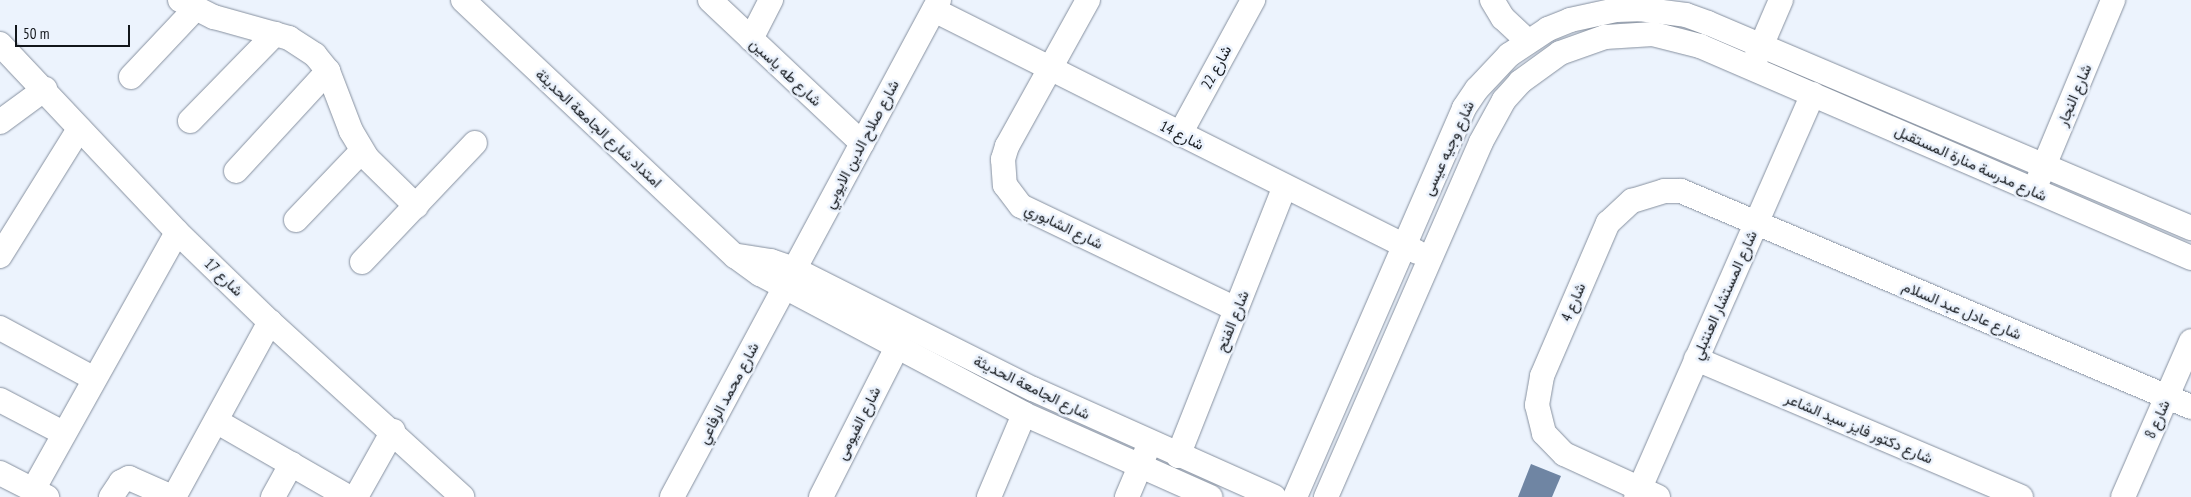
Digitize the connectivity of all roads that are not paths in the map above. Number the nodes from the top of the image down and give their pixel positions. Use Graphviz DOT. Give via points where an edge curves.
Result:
graph roads {
  1 [pos="463,0"];
  2 [pos="710,0"];
  3 [pos="771,0"];
  4 [pos="1088,0"];
  5 [pos="1253,0"];
  6 [pos="1492,0"];
  7 [pos="1781,0"];
  8 [pos="2113,0"];
  9 [pos="188,5"];
  10 [pos="936,5"];
  11 [pos="275,34"];
  12 [pos="751,39"];
  13 [pos="1528,40"];
  14 [pos="0,44"];
  15 [pos="1762,44"];
  16 [pos="1752,67"];
  17 [pos="1051,69"];
  18 [pos="328,71"];
  19 [pos="131,77"];
  20 [pos="45,90"];
  21 [pos="1813,94"];
  22 [pos="190,121"];
  23 [pos="0,122"];
  24 [pos="79,129"];
  25 [pos="1180,134"];
  26 [pos="475,143"];
  27 [pos="862,143"];
  28 [pos="362,151"];
  29 [pos="2045,165"];
  30 [pos="236,171"];
  31 [pos="1285,186"];
  32 [pos="2034,190"];
  33 [pos="416,206"];
  34 [pos="296,220"];
  35 [pos="1756,223"];
  36 [pos="2191,228"];
  37 [pos="177,232"];
  38 [pos="1404,246"];
  39 [pos="0,256"];
  40 [pos="2191,258"];
  41 [pos="1430,259"];
  42 [pos="362,262"];
  43 [pos="789,278"];
  44 [pos="1236,309"];
  45 [pos="270,322"];
  46 [pos="0,328"];
  47 [pos="2191,341"];
  48 [pos="896,348"];
  49 [pos="1696,359"];
  50 [pos="93,378"];
  51 [pos="2167,396"];
  52 [pos="0,400"];
  53 [pos="2191,407"];
  54 [pos="1024,414"];
  55 [pos="216,421"];
  56 [pos="393,431"];
  57 [pos="64,433"];
  58 [pos="1150,444"];
  59 [pos="1178,456"];
  60 [pos="291,464"];
  61 [pos="1140,467"];
  62 [pos="0,473"];
  63 [pos="40,494"];
  64 [pos="1644,494"];
  65 [pos="111,497"];
  66 [pos="173,497"];
  67 [pos="274,497"];
  68 [pos="348,497"];
  69 [pos="356,497"];
  70 [pos="462,497"];
  71 [pos="672,497"];
  72 [pos="821,497"];
  73 [pos="989,497"];
  74 [pos="1127,497"];
  75 [pos="1210,497"];
  76 [pos="1274,497"];
  77 [pos="1295,497"];
  78 [pos="1326,497"];
  79 [pos="2021,497"];
  80 [pos="2123,497"];
  1 -- 43 [label="street, امتداد شارع الجامعة الحديثة" via="735,256 771,261"];
  2 -- 12 [label="street, شارع طه ياسين"];
  3 -- 12 [label="street"];
  4 -- 17 [label="street, شارع الشابوري"];
  5 -- 25 [label="street, شارع 22"];
  6 -- 13 [label="street" via="1503,18"];
  7 -- 15 [label="street"];
  8 -- 29 [label="street, شارع النجار"];
  9 -- 11 [label="street"];
  9 -- 19 [label="street"];
  10 -- 17 [label="street, شارع 14"];
  10 -- 27 [label="street, شارع صلاح الدين الايوبي"];
  11 -- 18 [label="street" via="308,48"];
  11 -- 22 [label="street"];
  12 -- 27 [label="street, شارع طه ياسين"];
  13 -- 15 [label="street, شارع وجيه عيسى" via="1570,20 1608,11 1639,9 1686,15"];
  13 -- 38 [label="street, شارع وجيه عيسى" via="1492,70 1464,108"];
  14 -- 20 [label="street, شارع 17"];
  15 -- 16 [label="street"];
  15 -- 29 [label="street, شارع مدرسة منارة المستقبل"];
  16 -- 21 [label="street, شارع مدرسة منارة المستقبل"];
  16 -- 41 [label="street, شارع وجيه عيسى" via="1700,46 1653,34 1605,37 1560,53 1520,82 1504,100 1481,142"];
  17 -- 25 [label="street, شارع 14"];
  17 -- 44 [label="street, شارع الشابوري" via="1003,159 1005,185 1011,196 1021,206"];
  18 -- 28 [label="street"];
  18 -- 30 [label="street"];
  20 -- 23 [label="street"];
  20 -- 24 [label="street, شارع 17"];
  21 -- 32 [label="street, شارع مدرسة منارة المستقبل"];
  21 -- 35 [label="street, شارع المستشار العنتبلي"];
  24 -- 37 [label="street, شارع 17"];
  24 -- 39 [label="street"];
  25 -- 31 [label="street, شارع 14"];
  26 -- 33 [label="street"];
  27 -- 43 [label="street, شارع صلاح الدين الايوبي"];
  28 -- 33 [label="street" via="377,171"];
  28 -- 34 [label="street"];
  29 -- 32 [label="street, شارع النجار"];
  29 -- 36 [label="street, شارع مدرسة منارة المستقبل"];
  31 -- 38 [label="street, شارع 14"];
  31 -- 44 [label="street, شارع الفتح"];
  32 -- 40 [label="street, شارع مدرسة منارة المستقبل"];
  33 -- 42 [label="street"];
  35 -- 49 [label="street, شارع المستشار العنتبلي"];
  35 -- 51 [label="street, شارع عادل عبد السلام"];
  35 -- 64 [label="street, شارع 4" via="1681,191 1664,190 1648,194 1619,211 1600,238 1542,376 1538,412 1544,433 1564,454"];
  37 -- 45 [label="street, شارع 17"];
  37 -- 50 [label="street"];
  38 -- 41 [label="street, شارع 14"];
  38 -- 77 [label="street, شارع وجيه عيسى"];
  41 -- 78 [label="street, شارع وجيه عيسى"];
  43 -- 48 [label="street, شارع الجامعة الحديثة"];
  43 -- 58 [label="street, شارع الجامعة الحديثة"];
  43 -- 71 [label="street, شارع محمد الرفاعي"];
  44 -- 59 [label="street, شارع الفتح"];
  45 -- 55 [label="street"];
  45 -- 56 [label="street, شارع 17"];
  46 -- 50 [label="street"];
  47 -- 51 [label="street, شارع 8"];
  48 -- 54 [label="street, شارع الجامعة الحديثة"];
  48 -- 72 [label="street, شارع الفيومى"];
  49 -- 64 [label="street, شارع المستشار العنتبلي"];
  49 -- 79 [label="street, شارع دكتور فايز سيد الشاعر"];
  50 -- 57 [label="street"];
  51 -- 53 [label="street, شارع عادل عبد السلام"];
  51 -- 80 [label="street, شارع 8"];
  52 -- 57 [label="street"];
  54 -- 61 [label="street, شارع الجامعة الحديثة"];
  54 -- 73 [label="street"];
  55 -- 60 [label="street"];
  55 -- 66 [label="street"];
  56 -- 69 [label="street"];
  56 -- 70 [label="street, شارع 17"];
  57 -- 63 [label="street"];
  58 -- 59 [label="street, شارع الجامعة الحديثة"];
  58 -- 61 [label="street"];
  59 -- 76 [label="street, شارع الجامعة الحديثة"];
  60 -- 67 [label="street"];
  60 -- 68 [label="street"];
  61 -- 74 [label="street"];
  61 -- 75 [label="street, شارع الجامعة الحديثة"];
  62 -- 63 [label="street"];
  65 -- 66 [label="street" via="121,482 129,478"];
}
